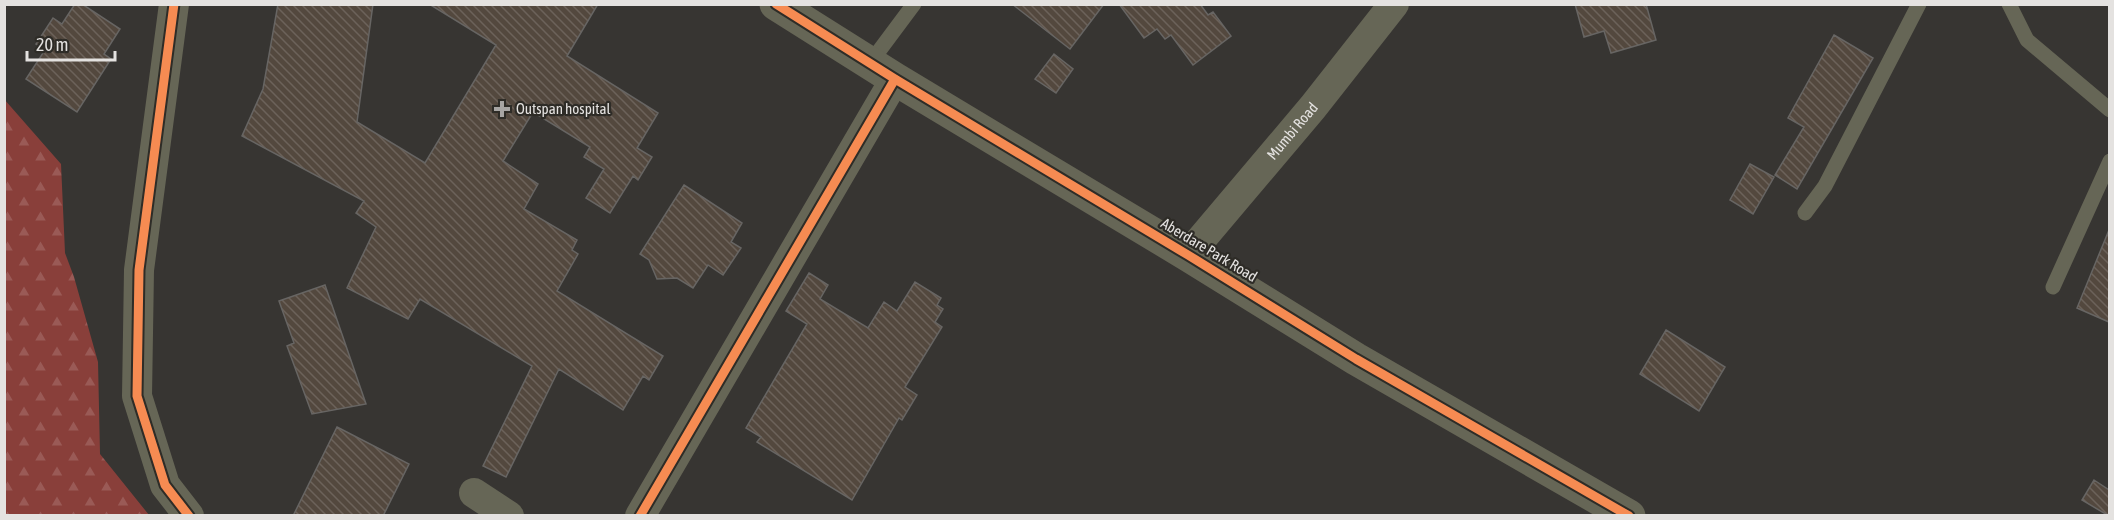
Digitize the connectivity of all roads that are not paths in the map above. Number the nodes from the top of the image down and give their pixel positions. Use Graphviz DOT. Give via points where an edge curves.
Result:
graph roads {
  1 [pos="174,4"];
  2 [pos="776,4"];
  3 [pos="914,4"];
  4 [pos="1394,4"];
  5 [pos="1919,4"];
  6 [pos="2009,4"];
  7 [pos="882,71"];
  8 [pos="2109,111"];
  9 [pos="2109,161"];
  10 [pos="1806,213"];
  11 [pos="1188,255"];
  12 [pos="2053,287"];
  13 [pos="474,493"];
  14 [pos="189,516"];
  15 [pos="509,516"];
  16 [pos="640,516"];
  17 [pos="1629,516"];
  1 -- 14 [label="street" via="139,270 137,396 165,485"];
  2 -- 7 [label="street, Aberdare Park Road"];
  3 -- 7 [label="lane"];
  4 -- 11 [label="street, Mumbi Road"];
  5 -- 10 [label="lane" via="1825,186"];
  6 -- 8 [label="lane" via="2027,40"];
  7 -- 11 [label="street, Aberdare Park Road"];
  7 -- 16 [label="street"];
  9 -- 12 [label="lane"];
  11 -- 17 [label="street, Aberdare Park Road" via="1356,359"];
  13 -- 15 [label="street"];
}
